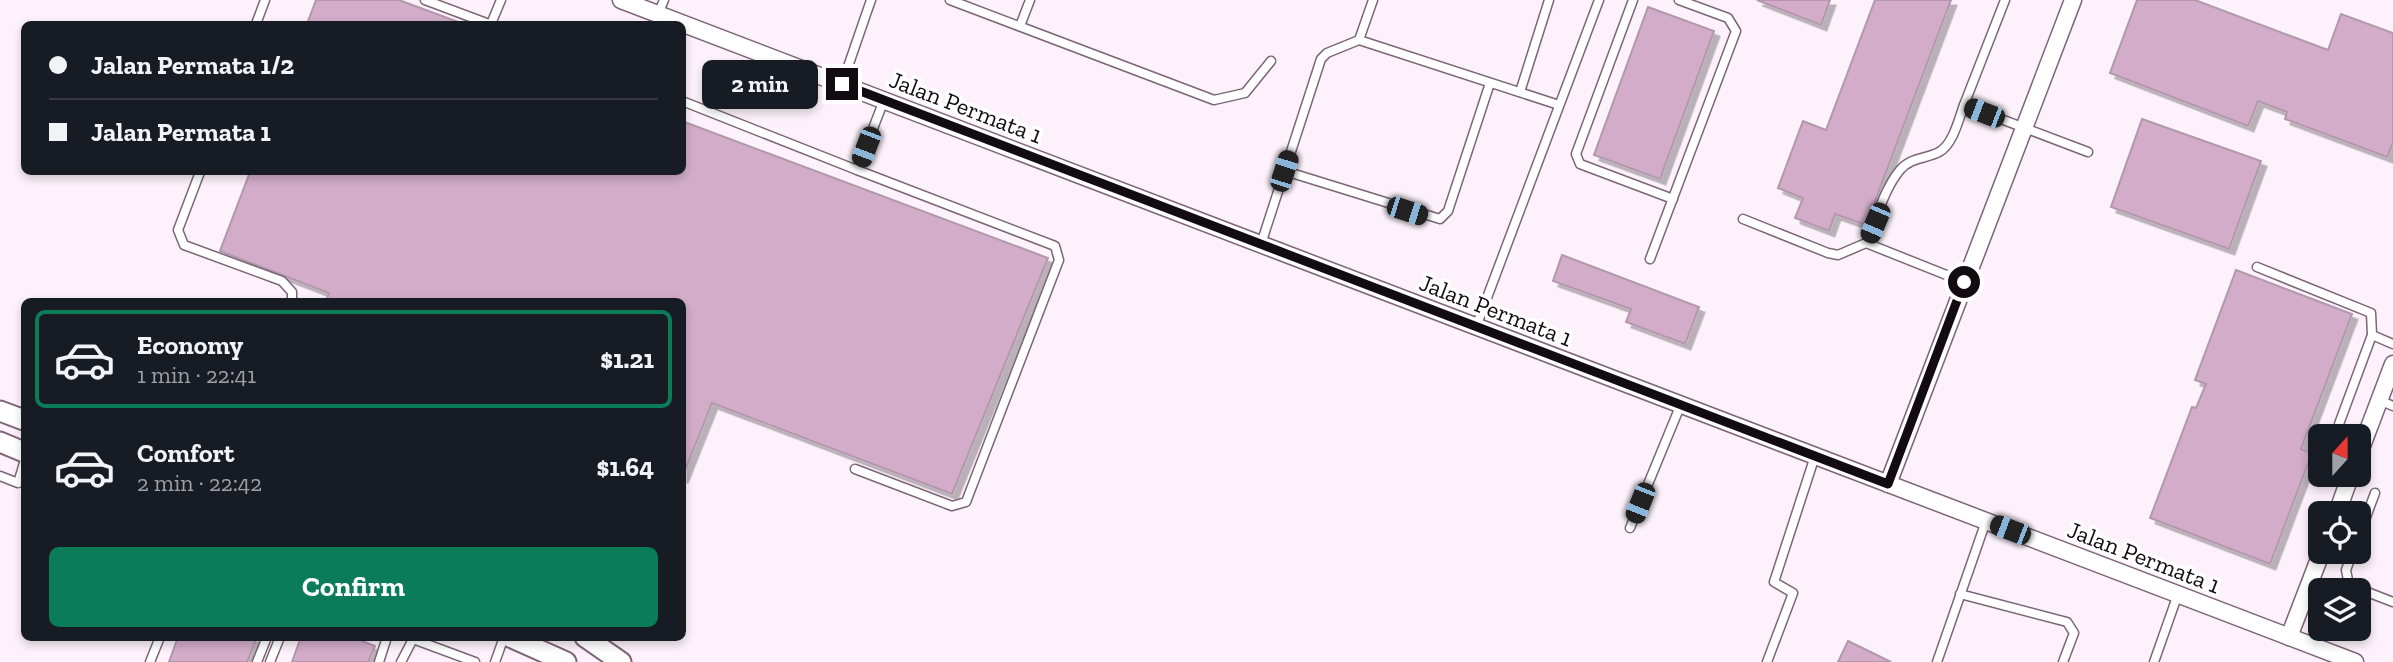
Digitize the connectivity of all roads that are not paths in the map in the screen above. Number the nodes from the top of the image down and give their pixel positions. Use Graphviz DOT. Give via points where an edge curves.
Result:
graph roads {
  1 [pos="265,0"];
  2 [pos="425,0"];
  3 [pos="501,0"];
  4 [pos="621,0"];
  5 [pos="871,0"];
  6 [pos="950,0"];
  7 [pos="1030,0"];
  8 [pos="1373,0"];
  9 [pos="1549,0"];
  10 [pos="1599,0"];
  11 [pos="1633,0"];
  12 [pos="1679,0"];
  13 [pos="2005,0"];
  14 [pos="2073,0"];
  15 [pos="661,7"];
  16 [pos="257,21"];
  17 [pos="482,21"];
  18 [pos="491,21"];
  19 [pos="1020,26"];
  20 [pos="1359,40"];
  21 [pos="1271,61"];
  22 [pos="1490,83"];
  23 [pos="842,84"];
  24 [pos="1520,92"];
  25 [pos="884,100"];
  26 [pos="686,103"];
  27 [pos="1964,105"];
  28 [pos="1559,106"];
  29 [pos="2024,128"];
  30 [pos="2088,152"];
  31 [pos="857,170"];
  32 [pos="1284,171"];
  33 [pos="199,175"];
  34 [pos="1673,200"];
  35 [pos="1743,219"];
  36 [pos="1866,243"];
  37 [pos="1261,244"];
  38 [pos="1650,259"];
  39 [pos="2257,267"];
  40 [pos="1964,282"];
  41 [pos="292,298"];
  42 [pos="1476,327"];
  43 [pos="2372,335"];
  44 [pos="2393,344"];
  45 [pos="2393,365"];
  46 [pos="2386,403"];
  47 [pos="1681,404"];
  48 [pos="0,411"];
  49 [pos="21,419"];
  50 [pos="2339,424"];
  51 [pos="2371,431"];
  52 [pos="0,442"];
  53 [pos="21,451"];
  54 [pos="1815,456"];
  55 [pos="855,469"];
  56 [pos="21,473"];
  57 [pos="0,476"];
  58 [pos="1888,484"];
  59 [pos="2375,493"];
  60 [pos="2371,504"];
  61 [pos="1986,521"];
  62 [pos="1630,528"];
  63 [pos="2317,564"];
  64 [pos="2348,564"];
  65 [pos="1961,594"];
  66 [pos="2178,594"];
  67 [pos="2393,602"];
  68 [pos="2289,637"];
  69 [pos="158,641"];
  70 [pos="265,641"];
  71 [pos="278,641"];
  72 [pos="386,641"];
  73 [pos="412,641"];
  74 [pos="418,641"];
  75 [pos="503,641"];
  76 [pos="519,641"];
  77 [pos="591,641"];
  78 [pos="150,662"];
  79 [pos="257,662"];
  80 [pos="270,662"];
  81 [pos="379,662"];
  82 [pos="401,662"];
  83 [pos="475,662"];
  84 [pos="495,662"];
  85 [pos="566,662"];
  86 [pos="621,662"];
  87 [pos="1767,662"];
  88 [pos="1937,662"];
  89 [pos="2063,662"];
  90 [pos="2154,662"];
  91 [pos="2355,662"];
  1 -- 16 [label="lane"];
  2 -- 17 [label="lane"];
  3 -- 18 [label="lane"];
  4 -- 15 [label="street, Jalan Permata 1"];
  5 -- 23 [label="lane"];
  6 -- 19 [label="lane"];
  7 -- 19 [label="lane"];
  8 -- 20 [label="lane"];
  9 -- 24 [label="lane"];
  10 -- 28 [label="lane"];
  11 -- 34 [label="lane" via="1576,154 1580,164"];
  12 -- 34 [label="lane" via="1728,18 1736,31"];
  13 -- 27 [label="lane"];
  14 -- 29 [label="street"];
  15 -- 23 [label="street, Jalan Permata 1"];
  19 -- 21 [label="lane" via="1214,100 1245,93"];
  20 -- 22 [label="lane"];
  20 -- 32 [label="lane" via="1321,59"];
  22 -- 24 [label="lane"];
  22 -- 32 [label="lane" via="1448,211 1440,219"];
  23 -- 25 [label="street, Jalan Permata 1"];
  24 -- 28 [label="lane"];
  25 -- 31 [label="lane"];
  25 -- 37 [label="street, Jalan Permata 1"];
  26 -- 31 [label="lane"];
  27 -- 29 [label="lane"];
  27 -- 36 [label="lane" via="1941,152 1914,159 1892,182"];
  28 -- 42 [label="lane"];
  29 -- 30 [label="lane"];
  29 -- 40 [label="street"];
  31 -- 55 [label="lane" via="1055,246 1059,260 966,502 952,506"];
  32 -- 37 [label="lane"];
  33 -- 41 [label="lane" via="178,230 184,244 282,281"];
  34 -- 38 [label="lane"];
  35 -- 36 [label="lane" via="1838,255"];
  36 -- 40 [label="lane"];
  37 -- 42 [label="street, Jalan Permata 1"];
  39 -- 43 [label="lane" via="2371,313"];
  40 -- 58 [label="street"];
  42 -- 47 [label="street, Jalan Permata 1"];
  43 -- 44 [label="lane"];
  43 -- 50 [label="lane"];
  45 -- 46 [label="street"];
  46 -- 51 [label="street"];
  47 -- 54 [label="street, Jalan Permata 1"];
  47 -- 62 [label="lane"];
  48 -- 49 [label="street"];
  52 -- 53 [label="street"];
  54 -- 58 [label="street, Jalan Permata 1"];
  54 -- 87 [label="lane" via="1773,582 1793,593"];
  56 -- 57 [label="lane" via="18,483"];
  58 -- 61 [label="street, Jalan Permata 1"];
  59 -- 60 [label="lane"];
  61 -- 65 [label="lane"];
  61 -- 66 [label="street, Jalan Permata 1"];
  63 -- 68 [label="street"];
  64 -- 67 [label="lane" via="2349,585"];
  65 -- 88 [label="lane"];
  65 -- 89 [label="lane" via="2067,622 2074,633"];
  66 -- 68 [label="street, Jalan Permata 1"];
  66 -- 90 [label="lane"];
  68 -- 91 [label="street, Jalan Permata 1"];
  69 -- 78 [label="lane"];
  70 -- 79 [label="lane"];
  71 -- 80 [label="lane"];
  72 -- 81 [label="lane"];
  73 -- 82 [label="lane"];
  74 -- 83 [label="lane"];
  75 -- 84 [label="lane"];
  76 -- 85 [label="street"];
  77 -- 86 [label="street"];
}
